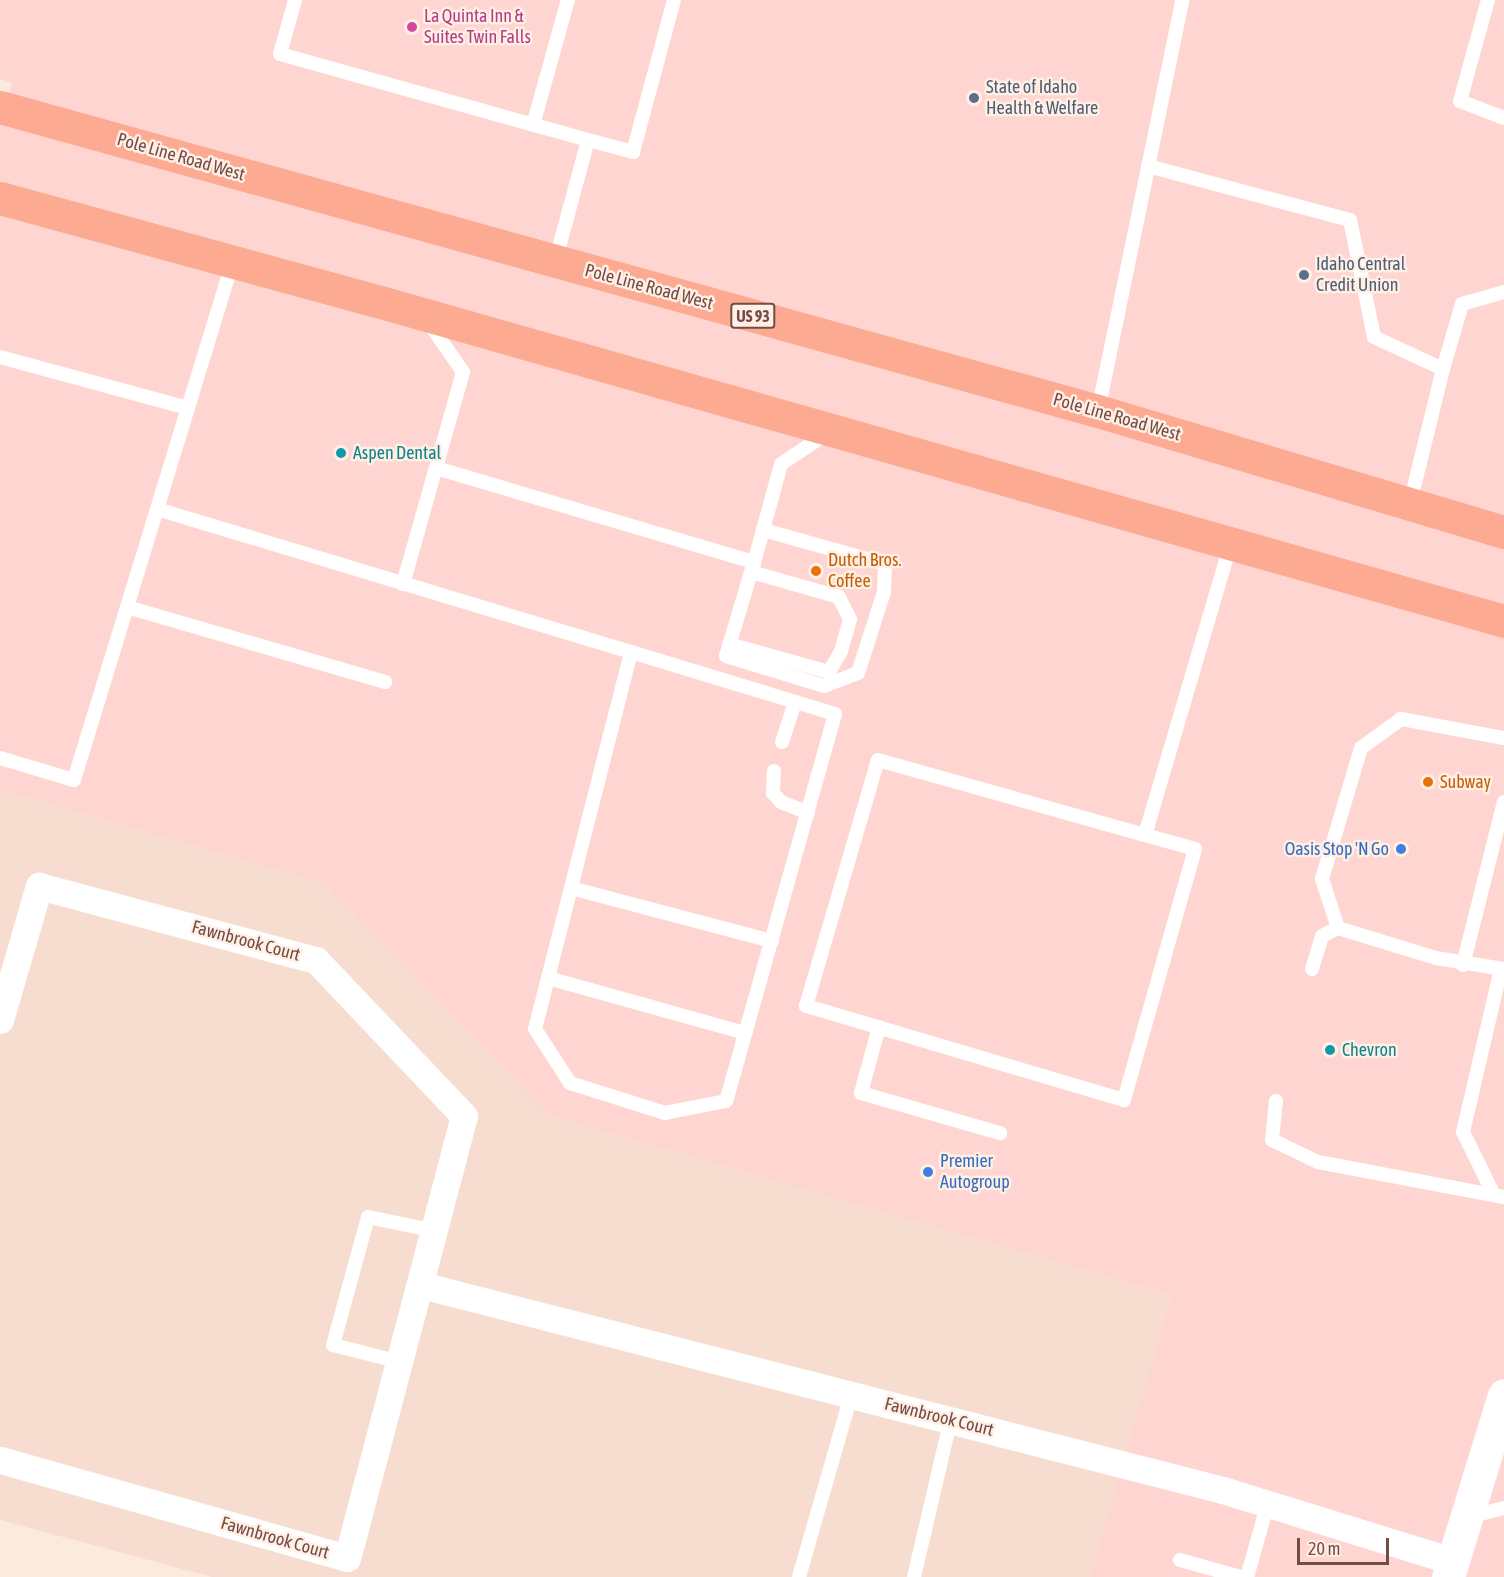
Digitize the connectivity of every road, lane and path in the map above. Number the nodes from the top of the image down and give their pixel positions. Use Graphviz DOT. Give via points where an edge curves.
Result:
graph roads {
  1 [pos="295,0"];
  2 [pos="568,0"];
  3 [pos="674,0"];
  4 [pos="1182,0"];
  5 [pos="1488,0"];
  6 [pos="0,107"];
  7 [pos="1504,118"];
  8 [pos="533,125"];
  9 [pos="588,140"];
  10 [pos="1148,166"];
  11 [pos="0,198"];
  12 [pos="233,261"];
  13 [pos="555,261"];
  14 [pos="1504,292"];
  15 [pos="423,314"];
  16 [pos="0,357"];
  17 [pos="1443,369"];
  18 [pos="188,408"];
  19 [pos="1098,411"];
  20 [pos="833,429"];
  21 [pos="436,468"];
  22 [pos="1410,503"];
  23 [pos="157,509"];
  24 [pos="763,530"];
  25 [pos="1504,532"];
  26 [pos="1231,541"];
  27 [pos="752,567"];
  28 [pos="404,584"];
  29 [pos="126,607"];
  30 [pos="1504,621"];
  31 [pos="728,650"];
  32 [pos="631,652"];
  33 [pos="720,679"];
  34 [pos="386,682"];
  35 [pos="795,702"];
  36 [pos="1504,738"];
  37 [pos="782,742"];
  38 [pos="0,758"];
  39 [pos="774,771"];
  40 [pos="1504,802"];
  41 [pos="808,813"];
  42 [pos="1145,835"];
  43 [pos="571,888"];
  44 [pos="1338,928"];
  45 [pos="772,941"];
  46 [pos="1463,965"];
  47 [pos="1312,969"];
  48 [pos="1503,969"];
  49 [pos="548,978"];
  50 [pos="0,1020"];
  51 [pos="879,1027"];
  52 [pos="745,1033"];
  53 [pos="1276,1101"];
  54 [pos="1000,1133"];
  55 [pos="1499,1196"];
  56 [pos="431,1230"];
  57 [pos="421,1285"];
  58 [pos="400,1362"];
  59 [pos="1504,1395"];
  60 [pos="851,1396"];
  61 [pos="951,1419"];
  62 [pos="1499,1433"];
  63 [pos="0,1460"];
  64 [pos="1268,1503"];
  65 [pos="1504,1508"];
  66 [pos="1466,1517"];
  67 [pos="1180,1560"];
  68 [pos="1450,1569"];
  69 [pos="799,1577"];
  70 [pos="914,1577"];
  71 [pos="1241,1577"];
  72 [pos="1247,1577"];
  1 -- 8 [label="lane" via="280,54"];
  2 -- 8 [label="lane"];
  3 -- 9 [label="lane" via="633,152"];
  4 -- 10 [label="lane"];
  5 -- 7 [label="lane" via="1460,102"];
  6 -- 13 [label="highway, Pole Line Road West / US 93"];
  8 -- 9 [label="lane"];
  9 -- 13 [label="lane"];
  10 -- 17 [label="lane" via="1350,220 1374,337"];
  10 -- 19 [label="lane"];
  11 -- 12 [label="highway"];
  12 -- 15 [label="highway"];
  12 -- 18 [label="lane"];
  13 -- 19 [label="highway, Pole Line Road West / US 93"];
  14 -- 17 [label="lane" via="1462,304"];
  15 -- 20 [label="highway"];
  15 -- 21 [label="lane" via="463,372"];
  16 -- 18 [label="lane"];
  17 -- 22 [label="lane"];
  18 -- 23 [label="lane"];
  19 -- 22 [label="highway, Pole Line Road West / US 93"];
  20 -- 24 [label="lane" via="781,464"];
  20 -- 26 [label="highway"];
  21 -- 27 [label="lane"];
  21 -- 28 [label="lane"];
  22 -- 25 [label="highway, Pole Line Road West / US 93"];
  23 -- 28 [label="lane"];
  23 -- 29 [label="lane"];
  24 -- 27 [label="lane"];
  24 -- 31 [label="lane" via="885,564 884,592 858,673 824,686"];
  26 -- 30 [label="highway"];
  26 -- 42 [label="lane"];
  27 -- 31 [label="lane"];
  27 -- 31 [label="lane" via="839,597 850,619 842,651 830,672"];
  28 -- 32 [label="lane"];
  29 -- 34 [label="lane"];
  29 -- 38 [label="lane" via="74,780"];
  31 -- 33 [label="lane"];
  32 -- 33 [label="lane"];
  32 -- 43 [label="lane"];
  33 -- 35 [label="lane"];
  35 -- 37 [label="lane"];
  35 -- 41 [label="lane" via="836,714"];
  36 -- 44 [label="lane" via="1401,719 1361,748 1322,879"];
  39 -- 41 [label="lane" via="773,793 777,798"];
  40 -- 46 [label="lane"];
  41 -- 45 [label="lane"];
  42 -- 51 [label="lane" via="1195,849 1124,1100"];
  42 -- 51 [label="lane" via="878,760 806,1006"];
  43 -- 45 [label="lane"];
  43 -- 49 [label="lane"];
  44 -- 46 [label="lane"];
  44 -- 47 [label="lane" via="1322,936"];
  45 -- 52 [label="lane"];
  46 -- 48 [label="lane"];
  48 -- 55 [label="lane" via="1463,1132"];
  49 -- 52 [label="lane"];
  49 -- 52 [label="lane" via="535,1029 570,1083 665,1113 726,1101"];
  50 -- 56 [label="street, Fawnbrook Court" via="39,886 316,960 464,1116"];
  51 -- 54 [label="lane" via="861,1094"];
  53 -- 55 [label="lane" via="1272,1140 1318,1162"];
  56 -- 57 [label="street, Fawnbrook Court"];
  56 -- 58 [label="lane" via="368,1217 333,1345"];
  57 -- 58 [label="street, Fawnbrook Court"];
  57 -- 60 [label="street, Fawnbrook Court"];
  58 -- 63 [label="street, Fawnbrook Court" via="347,1558"];
  59 -- 62 [label="street"];
  60 -- 61 [label="street, Fawnbrook Court"];
  60 -- 69 [label="lane"];
  61 -- 64 [label="street, Fawnbrook Court"];
  61 -- 70 [label="lane"];
  62 -- 66 [label="street"];
  64 -- 68 [label="street, Fawnbrook Court"];
  64 -- 72 [label="lane"];
  65 -- 66 [label="lane"];
  66 -- 68 [label="street"];
  67 -- 71 [label="lane"];
}
